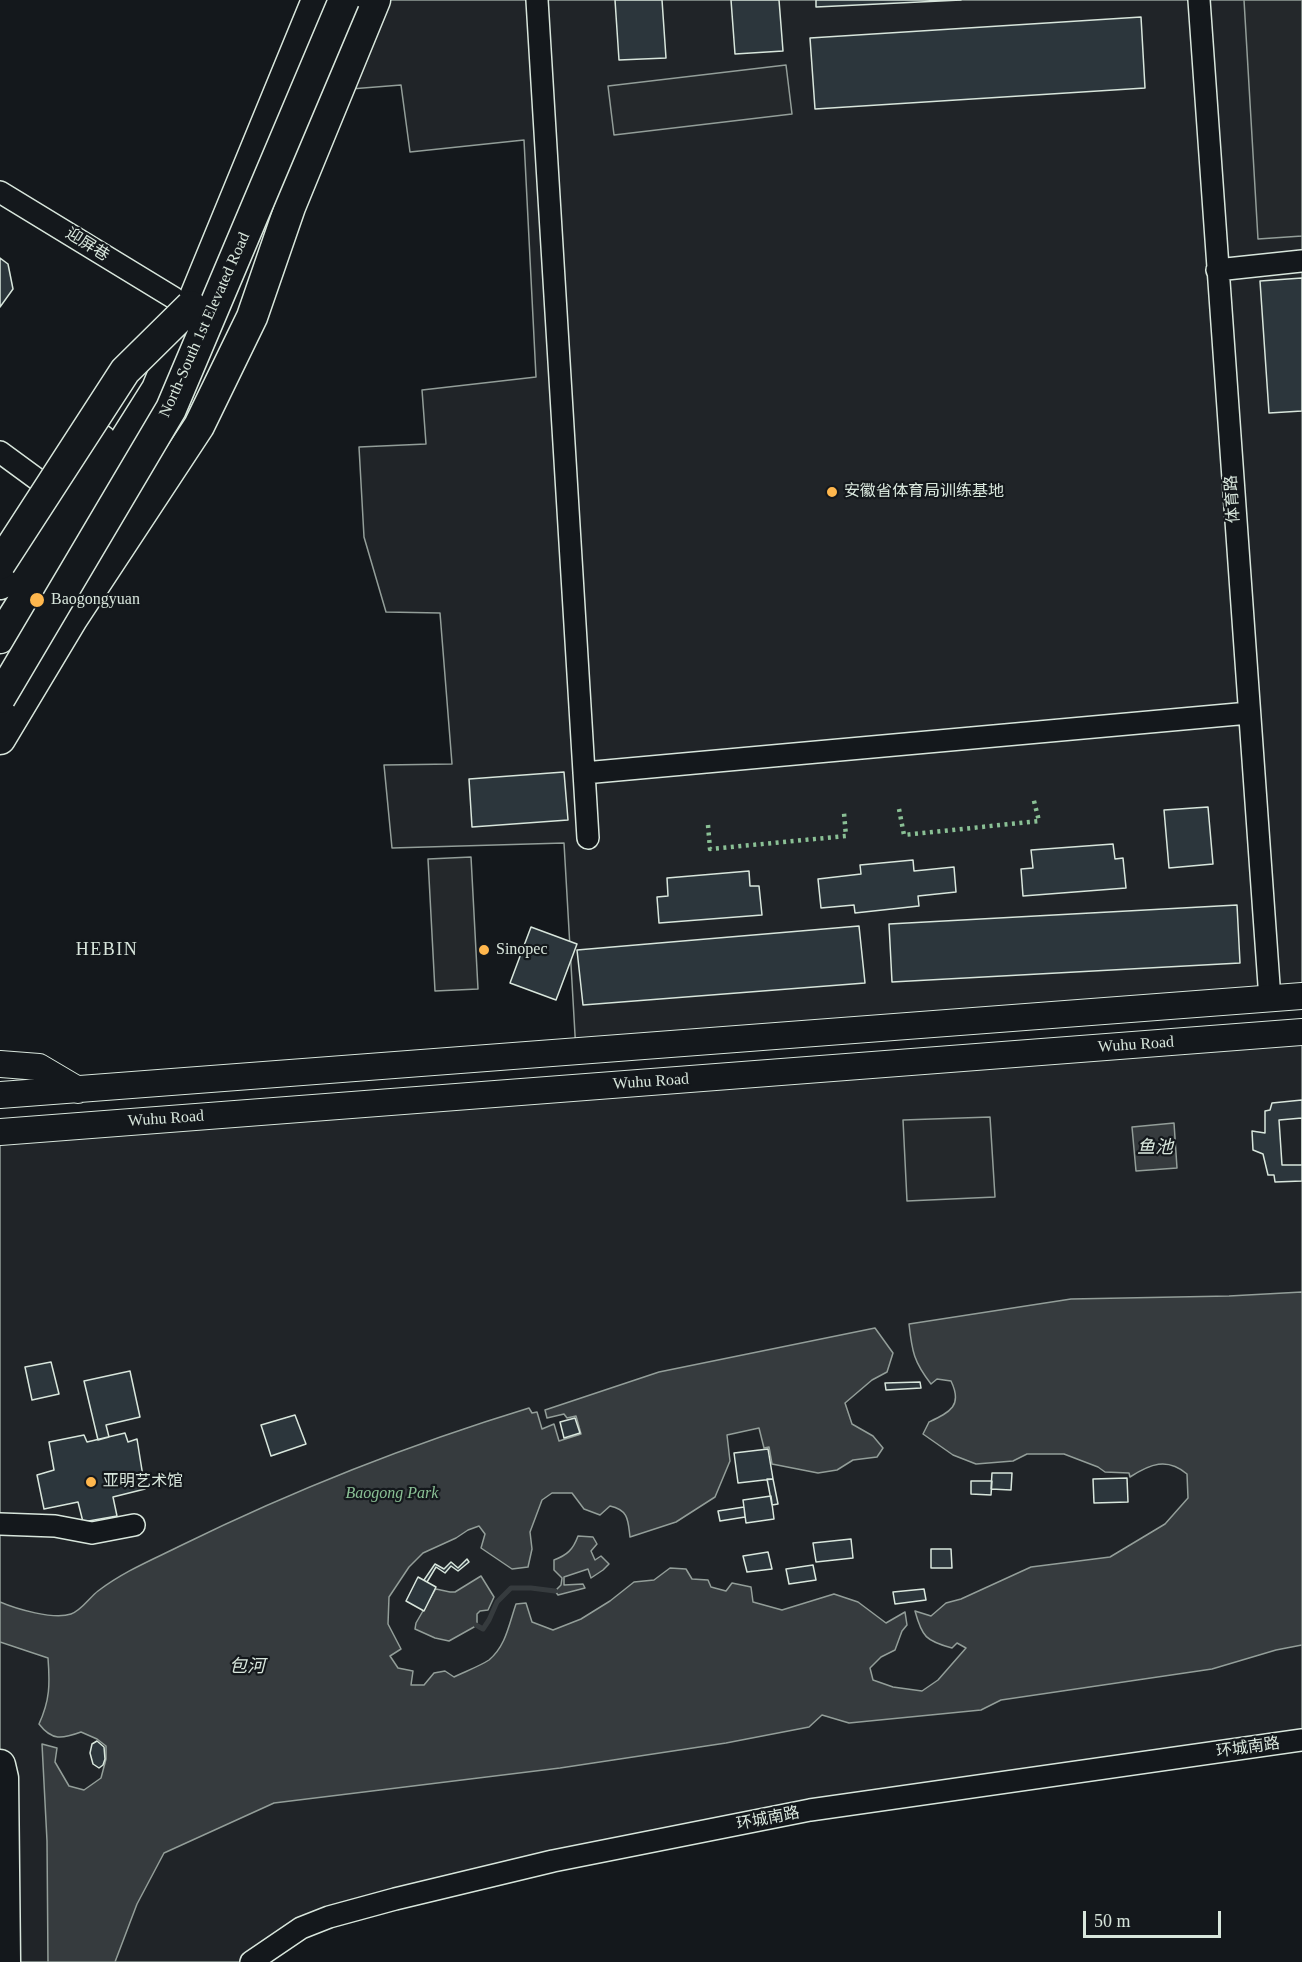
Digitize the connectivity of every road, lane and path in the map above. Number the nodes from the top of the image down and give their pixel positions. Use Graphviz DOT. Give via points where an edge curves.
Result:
graph roads {
  1 [pos="297,0"];
  2 [pos="317,0"];
  3 [pos="344,0"];
  4 [pos="375,0"];
  5 [pos="387,0"];
  6 [pos="537,0"];
  7 [pos="1199,0"];
  8 [pos="0,192"];
  9 [pos="290,207"];
  10 [pos="1302,261"];
  11 [pos="1217,270"];
  12 [pos="182,302"];
  13 [pos="0,452"];
  14 [pos="63,498"];
  15 [pos="0,551"];
  16 [pos="0,564"];
  17 [pos="0,584"];
  18 [pos="0,638"];
  19 [pos="0,698"];
  20 [pos="1249,713"];
  21 [pos="0,739"];
  22 [pos="584,773"];
  23 [pos="588,838"];
  24 [pos="1302,996"];
  25 [pos="1270,999"];
  26 [pos="1302,1032"];
  27 [pos="0,1064"];
  28 [pos="78,1090"];
  29 [pos="0,1095"];
  30 [pos="0,1132"];
  31 [pos="0,1524"];
  32 [pos="134,1526"];
  33 [pos="1302,1740"];
  34 [pos="0,1765"];
  35 [pos="5,1962"];
  36 [pos="251,1962"];
  1 -- 12 [label="highway"];
  2 -- 12 [label="highway, North-South 1st Elevated Road"];
  3 -- 19 [label="highway, North-South 1st Elevated Road, bridge" via="171,409"];
  4 -- 9 [label="highway"];
  5 -- 9 [label="highway" via="338,121"];
  6 -- 22 [label="street"];
  7 -- 11 [label="street, 体育路"];
  8 -- 12 [label="street, 迎屏巷"];
  9 -- 21 [label="highway" via="252,317 199,426 72,619"];
  10 -- 11 [label="street"];
  11 -- 20 [label="street, 体育路"];
  12 -- 14 [label="highway" via="140,380"];
  12 -- 15 [label="highway"];
  12 -- 16 [label="highway, bridge" via="125,371"];
  12 -- 18 [label="highway, North-South 1st Elevated Road" via="157,389"];
  13 -- 14 [label="street"];
  14 -- 17 [label="highway"];
  20 -- 22 [label="street"];
  20 -- 25 [label="street, 体育路"];
  22 -- 23 [label="street"];
  24 -- 25 [label="main road"];
  25 -- 28 [label="main road"];
  26 -- 30 [label="main road, Wuhu Road"];
  27 -- 28 [label="main road" via="39,1067"];
  28 -- 29 [label="main road"];
  31 -- 32 [label="street" via="55,1526 92,1533"];
  33 -- 36 [label="street, 环城南路" via="810,1810 564,1859 329,1917 301,1928"];
  34 -- 35 [label="highway"];
}
